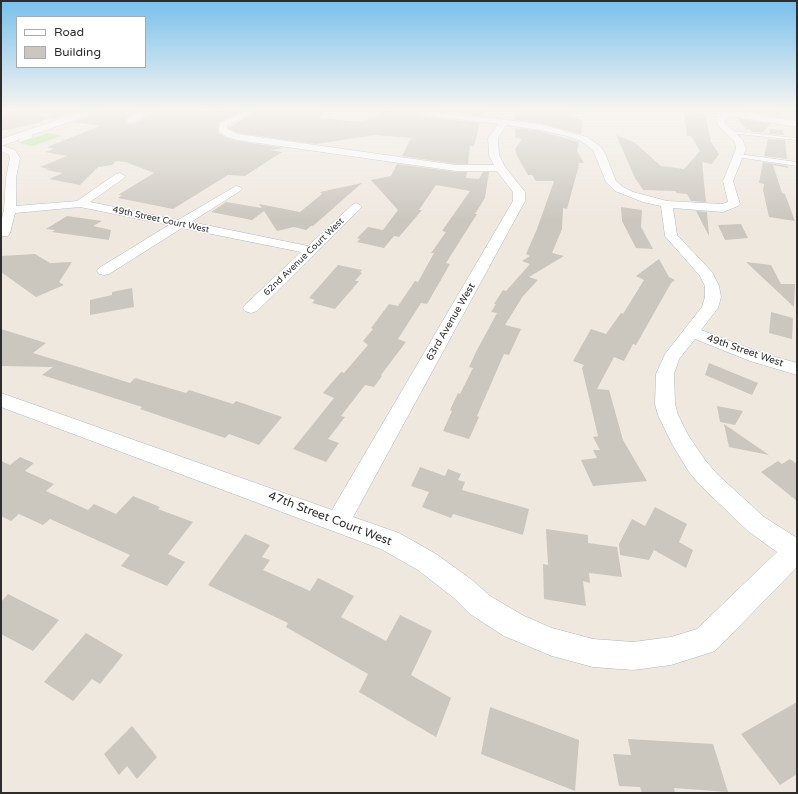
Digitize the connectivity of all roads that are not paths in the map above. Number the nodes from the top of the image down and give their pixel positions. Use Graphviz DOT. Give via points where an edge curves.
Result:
graph roads {
  1 [pos="300,146"];
  2 [pos="493,146"];
  3 [pos="594,146"];
  4 [pos="741,146"];
  5 [pos="372,147"];
  6 [pos="1,148"];
  7 [pos="362,155"];
  8 [pos="738,156"];
  9 [pos="797,164"];
  10 [pos="500,168"];
  11 [pos="120,176"];
  12 [pos="6,179"];
  13 [pos="236,188"];
  14 [pos="80,204"];
  15 [pos="667,204"];
  16 [pos="356,207"];
  17 [pos="10,210"];
  18 [pos="179,223"];
  19 [pos="4,233"];
  20 [pos="310,250"];
  21 [pos="104,272"];
  22 [pos="252,308"];
  23 [pos="692,332"];
  24 [pos="797,369"];
  25 [pos="1,400"];
  26 [pos="338,521"];
  27 [pos="797,552"];
  1 -- 7 [label="street"];
  2 -- 10 [label="street, 63rd Avenue West"];
  3 -- 15 [label="street" via="600,153 611,182 619,189 637,197"];
  4 -- 8 [label="street"];
  5 -- 7 [label="street"];
  6 -- 12 [label="street" via="14,155"];
  7 -- 10 [label="street" via="456,168"];
  8 -- 9 [label="lane"];
  8 -- 15 [label="street" via="728,181 733,205 723,208"];
  10 -- 26 [label="street, 63rd Avenue West" via="519,192 519,201"];
  11 -- 14 [label="street"];
  12 -- 17 [label="street"];
  13 -- 18 [label="street"];
  14 -- 17 [label="street, 49th Street Court West"];
  14 -- 18 [label="street, 49th Street Court West"];
  15 -- 23 [label="street" via="671,236 703,270 712,286 710,308"];
  16 -- 20 [label="street, 62nd Avenue Court West"];
  17 -- 19 [label="street"];
  18 -- 20 [label="street, 49th Street Court West"];
  18 -- 21 [label="street"];
  20 -- 22 [label="street, 62nd Avenue Court West"];
  23 -- 24 [label="street, 49th Street West" via="756,357"];
  23 -- 27 [label="street" via="671,358 664,378 665,404 679,439 697,466 723,494 756,524"];
  25 -- 26 [label="street, 47th Street Court West"];
  26 -- 27 [label="street, 47th Street Court West" via="390,541 427,562 480,605 514,626 552,642 586,651 633,656 671,652 705,640"];
}
